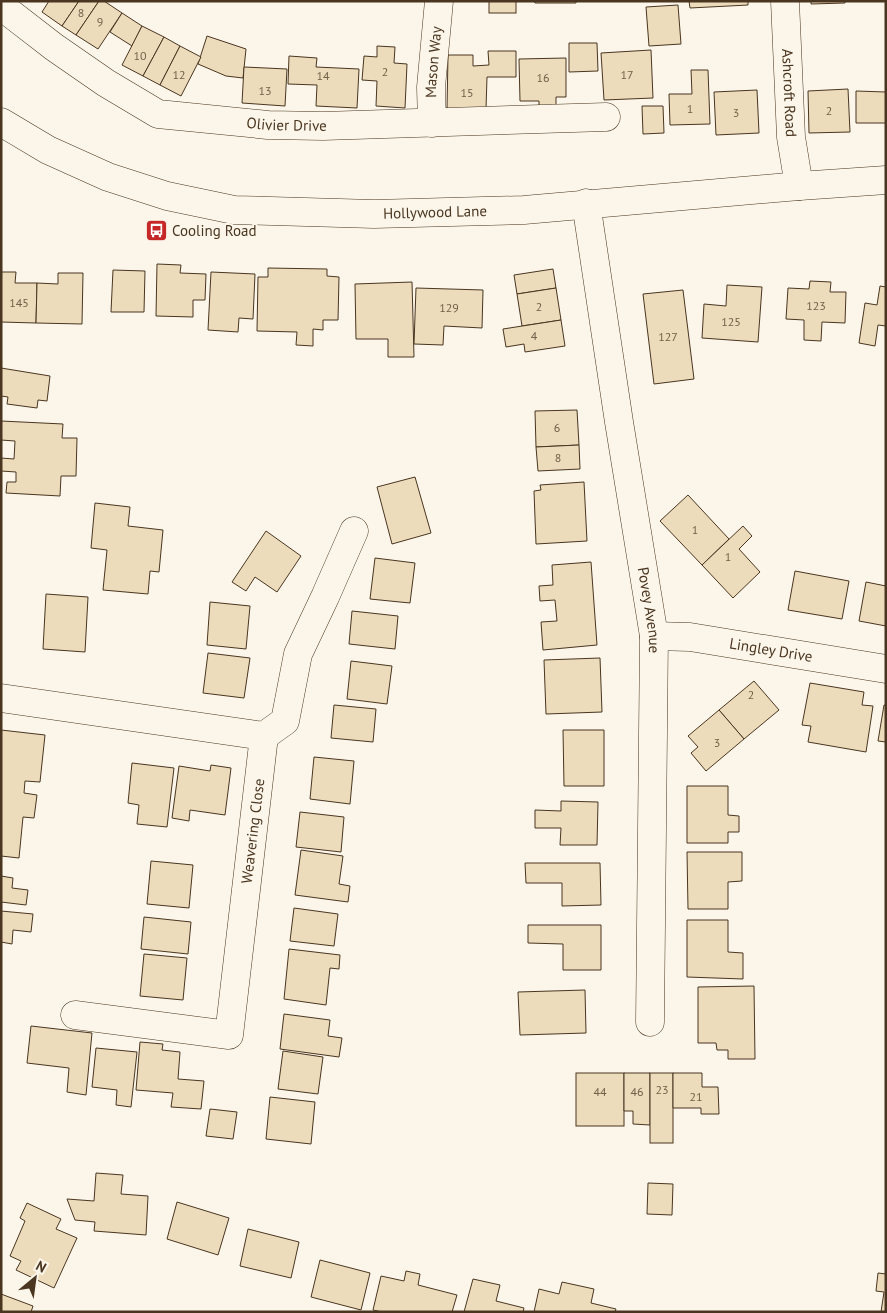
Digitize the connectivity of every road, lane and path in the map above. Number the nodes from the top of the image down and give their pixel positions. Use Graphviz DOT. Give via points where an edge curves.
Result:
graph roads {
  1 [pos="439,1"];
  2 [pos="785,1"];
  3 [pos="1,6"];
  4 [pos="606,117"];
  5 [pos="432,122"];
  6 [pos="5,131"];
  7 [pos="886,180"];
  8 [pos="799,186"];
  9 [pos="586,203"];
  10 [pos="354,531"];
  11 [pos="654,636"];
  12 [pos="886,669"];
  13 [pos="1,698"];
  14 [pos="264,736"];
  15 [pos="75,1015"];
  16 [pos="650,1022"];
  1 -- 5 [label="street, Mason Way" via="431,88"];
  2 -- 8 [label="street, Ashcroft Road" via="791,137"];
  3 -- 5 [label="street, Olivier Drive" via="99,78 158,114 268,125"];
  4 -- 5 [label="street, Olivier Drive"];
  6 -- 9 [label="street, Hollywood Lane" via="108,178 167,196 234,210 374,214 524,210"];
  7 -- 8 [label="street, Hollywood Lane"];
  8 -- 9 [label="street, Hollywood Lane"];
  9 -- 11 [label="street, Povey Avenue"];
  10 -- 14 [label="street" via="298,654 285,721"];
  11 -- 12 [label="street, Lingley Drive" via="690,637"];
  11 -- 16 [label="street, Povey Avenue"];
  13 -- 14 [label="street"];
  14 -- 15 [label="street, Weavering Close" via="229,1035"];
}
